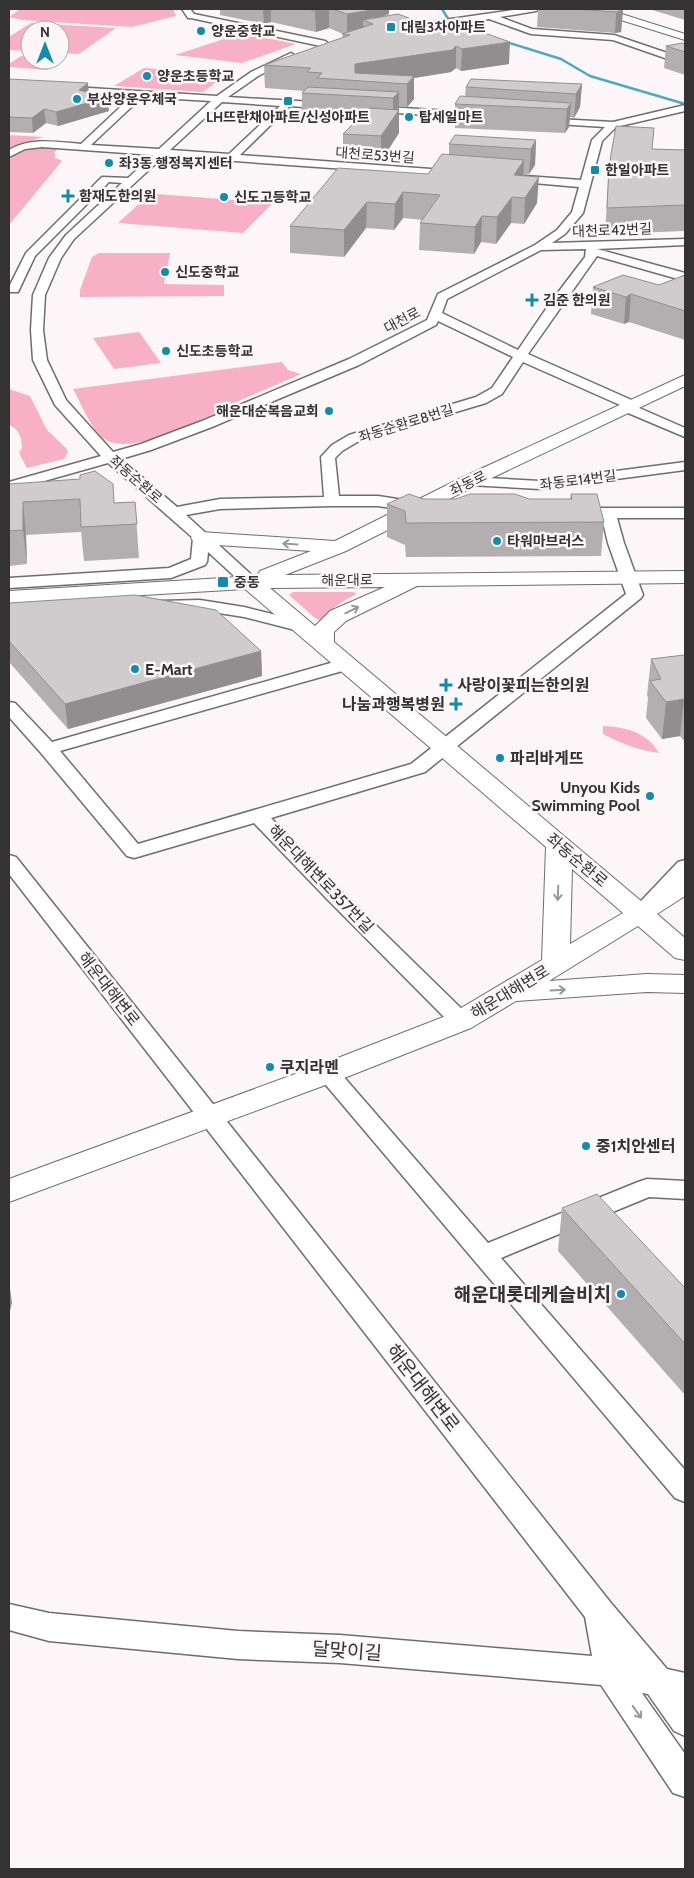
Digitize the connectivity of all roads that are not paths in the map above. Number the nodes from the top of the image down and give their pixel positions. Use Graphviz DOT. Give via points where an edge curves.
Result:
graph roads {
  1 [pos="186,9"];
  2 [pos="536,9"];
  3 [pos="596,9"];
  4 [pos="490,16"];
  5 [pos="416,27"];
  6 [pos="685,37"];
  7 [pos="685,62"];
  8 [pos="10,87"];
  9 [pos="140,94"];
  10 [pos="218,99"];
  11 [pos="288,103"];
  12 [pos="337,107"];
  13 [pos="356,108"];
  14 [pos="682,109"];
  15 [pos="662,112"];
  16 [pos="496,117"];
  17 [pos="531,119"];
  18 [pos="685,119"];
  19 [pos="613,125"];
  20 [pos="83,147"];
  21 [pos="162,152"];
  22 [pos="9,154"];
  23 [pos="231,158"];
  24 [pos="468,175"];
  25 [pos="498,177"];
  26 [pos="130,181"];
  27 [pos="586,184"];
  28 [pos="685,242"];
  29 [pos="539,246"];
  30 [pos="592,248"];
  31 [pos="685,277"];
  32 [pos="24,290"];
  33 [pos="435,315"];
  34 [pos="522,356"];
  35 [pos="685,380"];
  36 [pos="629,406"];
  37 [pos="685,433"];
  38 [pos="110,457"];
  39 [pos="685,466"];
  40 [pos="470,482"];
  41 [pos="9,487"];
  42 [pos="332,501"];
  43 [pos="421,507"];
  44 [pos="174,512"];
  45 [pos="448,512"];
  46 [pos="578,513"];
  47 [pos="608,513"];
  48 [pos="685,513"];
  49 [pos="201,538"];
  50 [pos="353,551"];
  51 [pos="629,577"];
  52 [pos="685,577"];
  53 [pos="383,579"];
  54 [pos="418,579"];
  55 [pos="250,582"];
  56 [pos="9,583"];
  57 [pos="9,597"];
  58 [pos="141,607"];
  59 [pos="303,627"];
  60 [pos="323,644"];
  61 [pos="347,664"];
  62 [pos="9,707"];
  63 [pos="445,748"];
  64 [pos="48,749"];
  65 [pos="260,816"];
  66 [pos="559,845"];
  67 [pos="9,861"];
  68 [pos="685,866"];
  69 [pos="685,884"];
  70 [pos="640,914"];
  71 [pos="685,952"];
  72 [pos="556,964"];
  73 [pos="685,984"];
  74 [pos="509,992"];
  75 [pos="461,1021"];
  76 [pos="328,1073"];
  77 [pos="209,1116"];
  78 [pos="685,1190"];
  79 [pos="9,1191"];
  80 [pos="484,1255"];
  81 [pos="685,1490"];
  82 [pos="600,1612"];
  83 [pos="9,1618"];
  84 [pos="610,1672"];
  85 [pos="672,1684"];
  86 [pos="685,1721"];
  87 [pos="685,1782"];
  1 -- 10 [label="street, 좌동순환로" via="191,16 329,43 275,62"];
  2 -- 4 [label="street"];
  3 -- 6 [label="main road"];
  4 -- 5 [label="street"];
  4 -- 7 [label="street" via="531,31 614,38"];
  8 -- 9 [label="street"];
  9 -- 10 [label="street"];
  9 -- 20 [label="street"];
  10 -- 11 [label="street"];
  10 -- 21 [label="street, 좌동순환로"];
  11 -- 12 [label="street"];
  11 -- 23 [label="street"];
  13 -- 16 [label="street"];
  14 -- 15 [label="street"];
  15 -- 18 [label="street"];
  15 -- 19 [label="street"];
  17 -- 19 [label="street"];
  19 -- 27 [label="street, 대천로" via="597,140"];
  20 -- 21 [label="street"];
  20 -- 22 [label="street" via="42,144 23,146"];
  21 -- 23 [label="street, 대천로53번길"];
  21 -- 26 [label="street, 좌동순환로"];
  23 -- 24 [label="street, 대천로53번길"];
  25 -- 27 [label="street"];
  26 -- 32 [label="street, 좌동순환로" via="70,237"];
  26 -- 32 [label="street" via="106,179 68,215 30,255"];
  27 -- 29 [label="street, 대천로" via="573,220 555,238"];
  28 -- 30 [label="street, 대천로42번길"];
  29 -- 30 [label="street, 대천로42번길"];
  29 -- 33 [label="street, 대천로" via="442,298"];
  30 -- 31 [label="street"];
  30 -- 34 [label="street, 좌동순환로8번길" via="591,257"];
  32 -- 38 [label="street, 좌동순환로" via="37,330 40,360 60,402"];
  33 -- 34 [label="street"];
  33 -- 38 [label="street, 대천로" via="432,322 354,362 207,424"];
  34 -- 36 [label="street"];
  34 -- 42 [label="street, 좌동순환로8번길" via="497,391 481,400 354,438 337,448 328,456"];
  35 -- 36 [label="main road, 좌동로"];
  36 -- 37 [label="street"];
  36 -- 40 [label="main road, 좌동로"];
  38 -- 41 [label="street, 대천로"];
  38 -- 44 [label="street, 좌동순환로"];
  39 -- 40 [label="street, 좌동로14번길" via="540,485"];
  40 -- 43 [label="main road, 좌동로"];
  42 -- 43 [label="street" via="378,501"];
  42 -- 44 [label="street" via="220,504"];
  43 -- 45 [label="street"];
  43 -- 50 [label="main road, 좌동로"];
  44 -- 49 [label="street, 좌동순환로"];
  46 -- 47 [label="street"];
  47 -- 48 [label="street"];
  47 -- 51 [label="street"];
  50 -- 49 [label="main road, one-way"];
  49 -- 55 [label="street, 좌동순환로"];
  49 -- 56 [label="street" via="199,562 171,573"];
  50 -- 53 [label="main road"];
  50 -- 55 [label="main road, 좌동로"];
  51 -- 52 [label="main road, 해운대로"];
  51 -- 54 [label="main road, 해운대로"];
  51 -- 63 [label="street" via="636,595"];
  53 -- 54 [label="main road, 해운대로"];
  53 -- 55 [label="main road, 해운대로"];
  60 -- 54 [label="main road, one-way" via="323,631 338,616"];
  55 -- 57 [label="main road, 해운대로"];
  55 -- 59 [label="main road, 좌동순환로"];
  58 -- 59 [label="street" via="200,605"];
  59 -- 60 [label="main road, 좌동순환로"];
  60 -- 61 [label="main road, 좌동순환로"];
  61 -- 63 [label="main road, 좌동순환로"];
  61 -- 64 [label="street"];
  62 -- 64 [label="street, 해운대해변로357번길"];
  63 -- 65 [label="street" via="418,768"];
  63 -- 66 [label="main road, 좌동순환로"];
  64 -- 65 [label="street, 해운대해변로357번길" via="134,852"];
  65 -- 75 [label="street, 해운대해변로357번길" via="316,877"];
  66 -- 70 [label="main road, 좌동순환로"];
  66 -- 72 [label="main road, one-way"];
  67 -- 77 [label="street, 해운대해변로"];
  68 -- 70 [label="street"];
  69 -- 70 [label="main road, 해운대해변로"];
  70 -- 71 [label="main road, 좌동순환로"];
  70 -- 72 [label="main road, 해운대해변로"];
  72 -- 74 [label="main road, 해운대해변로"];
  74 -- 73 [label="main road, one-way" via="647,983"];
  74 -- 75 [label="main road, 해운대해변로"];
  75 -- 76 [label="main road, 해운대해변로"];
  76 -- 77 [label="main road, 해운대해변로"];
  76 -- 80 [label="street"];
  77 -- 79 [label="main road, 해운대해변로"];
  77 -- 82 [label="street, 해운대해변로"];
  78 -- 80 [label="street" via="647,1188"];
  80 -- 81 [label="street"];
  82 -- 84 [label="street, 해운대해변로"];
  82 -- 85 [label="street"];
  83 -- 84 [label="street, 달맞이길" via="49,1627 201,1641 340,1649"];
  84 -- 85 [label="street, 달맞이길"];
  84 -- 87 [label="street, one-way"];
  85 -- 86 [label="street"];
}
